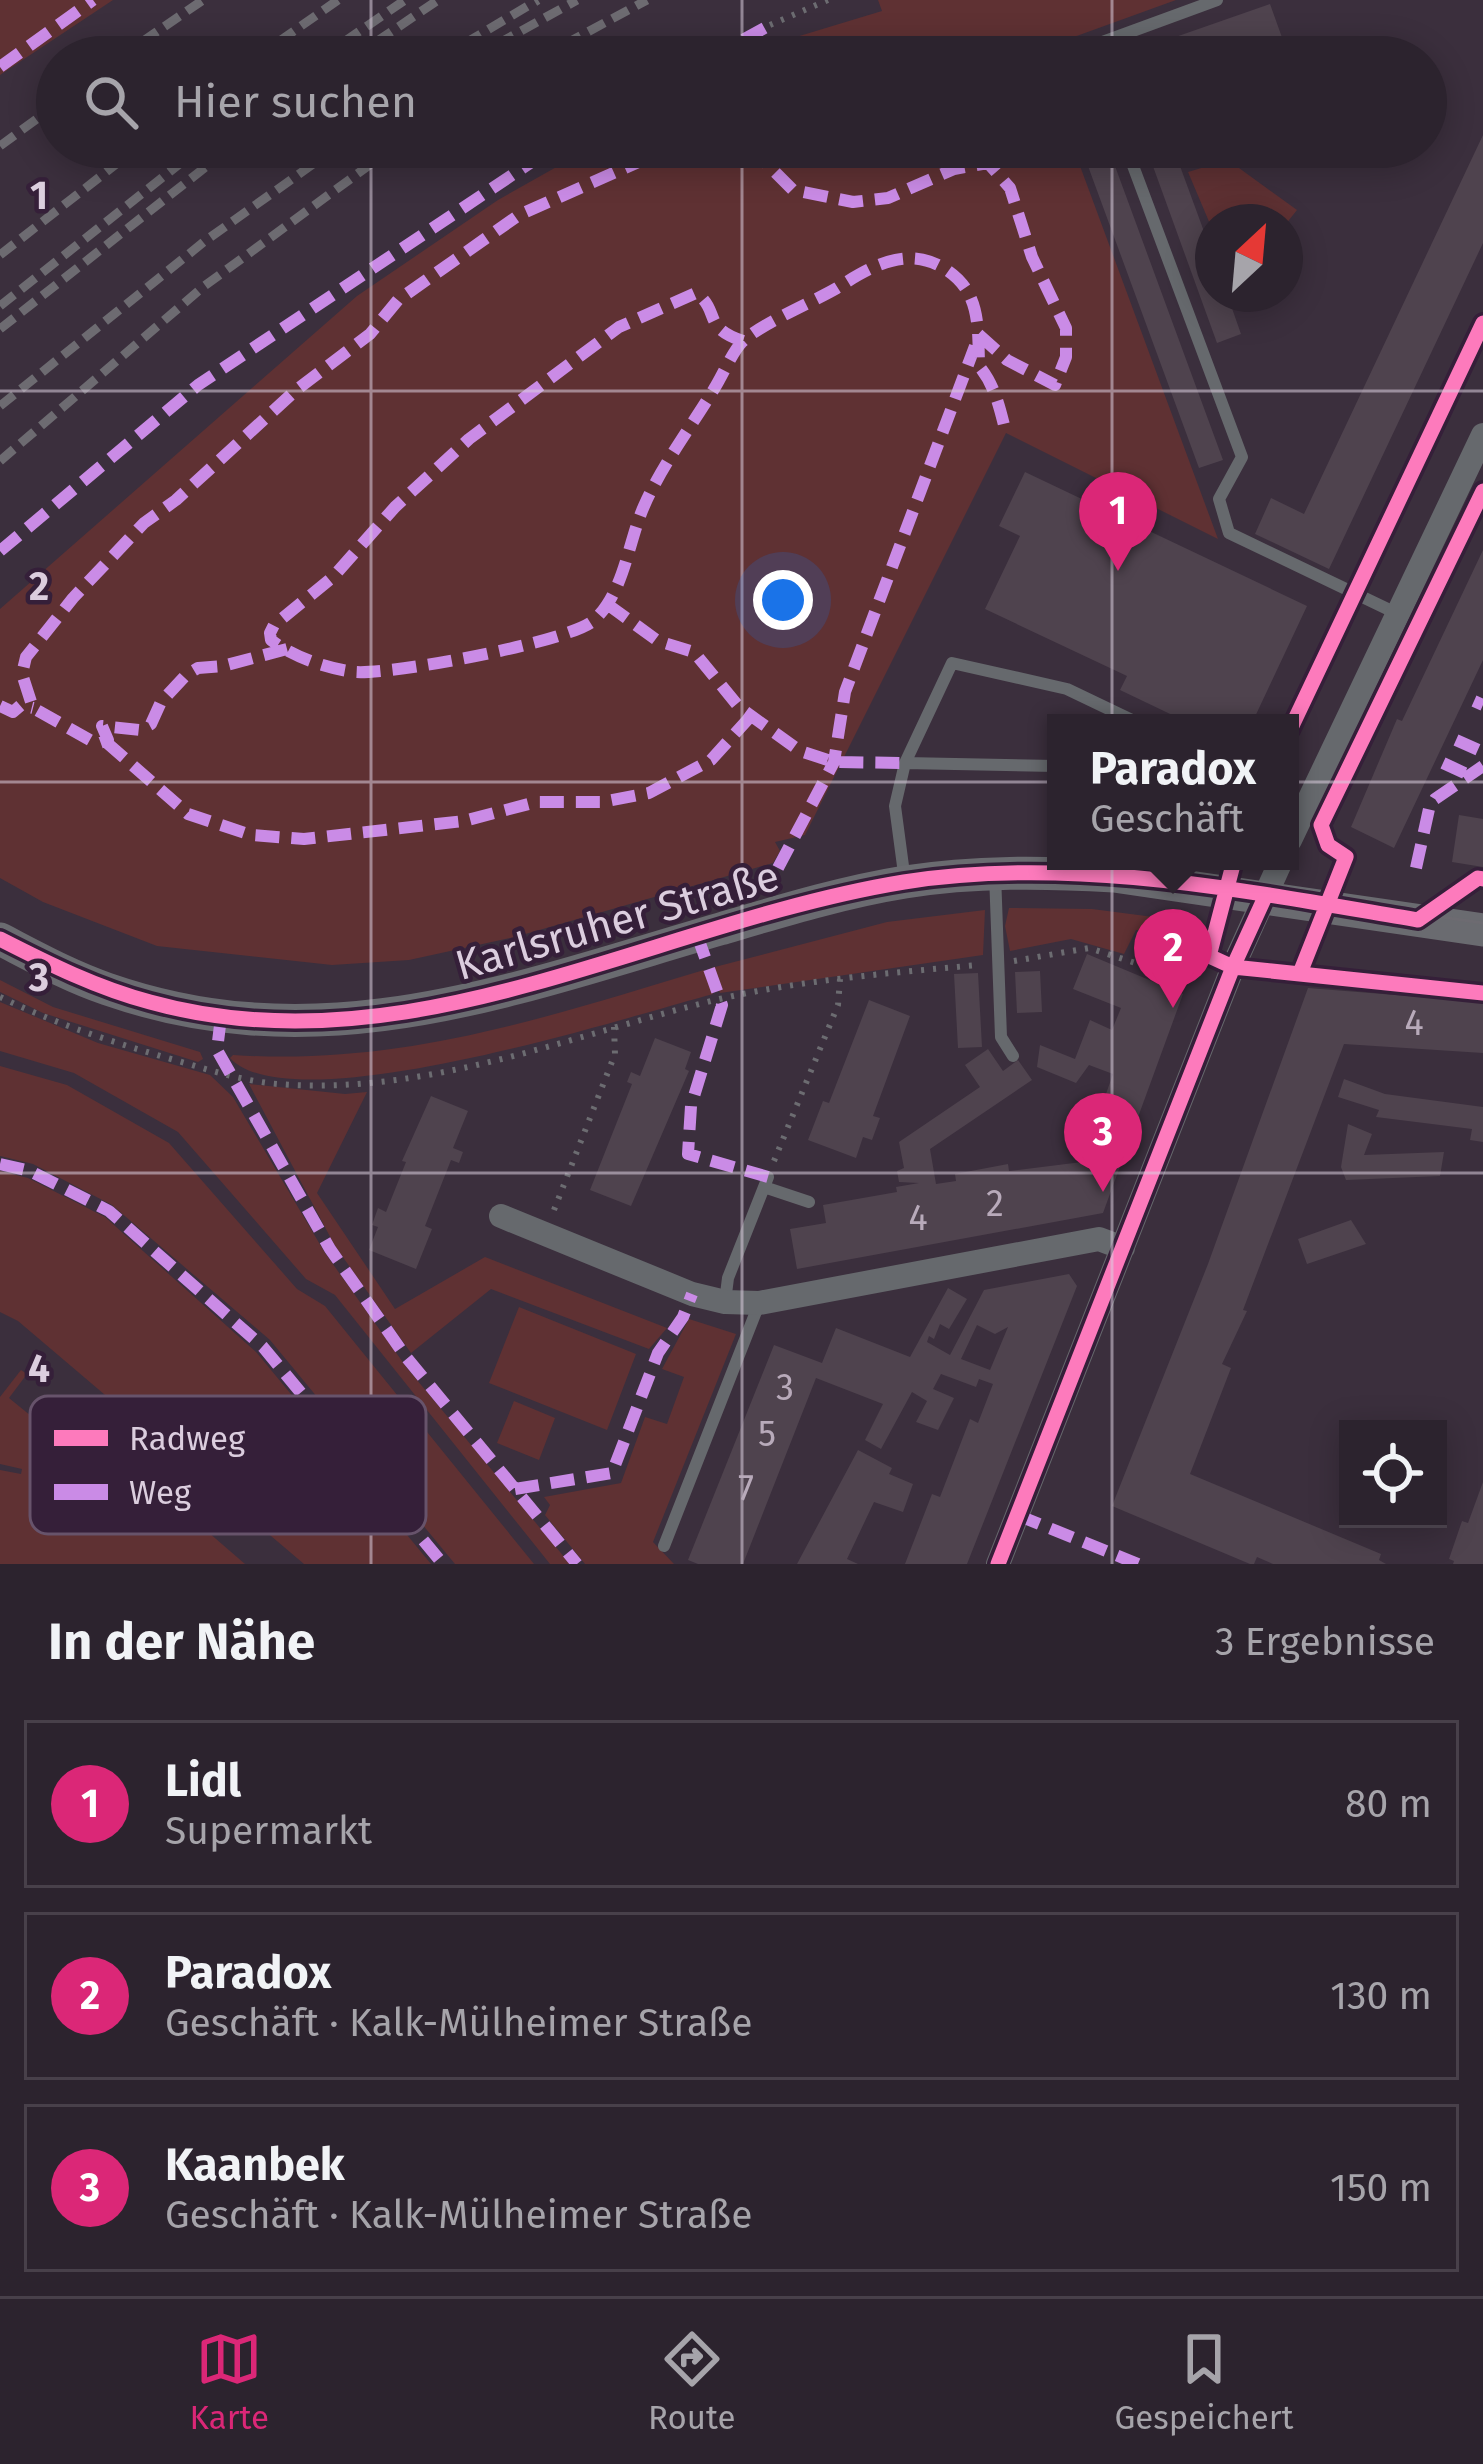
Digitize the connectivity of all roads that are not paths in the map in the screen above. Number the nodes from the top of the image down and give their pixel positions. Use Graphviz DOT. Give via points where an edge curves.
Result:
graph roads {
  1 [pos="1217,0"];
  2 [pos="1119,36"];
  3 [pos="1134,168"];
  4 [pos="1483,435"];
  5 [pos="1398,614"];
  6 [pos="1119,714"];
  7 [pos="904,763"];
  8 [pos="1047,766"];
  9 [pos="1299,822"];
  10 [pos="1277,870"];
  11 [pos="995,873"];
  12 [pos="905,882"];
  13 [pos="1264,897"];
  14 [pos="1483,930"];
  15 [pos="0,939"];
  16 [pos="1013,1056"];
  17 [pos="809,1202"];
  18 [pos="501,1216"];
  19 [pos="1123,1248"];
  20 [pos="725,1302"];
  21 [pos="759,1303"];
  22 [pos="664,1546"];
  23 [pos="998,1564"];
  1 -- 2 [label="lane"];
  3 -- 5 [label="lane" via="1241,457 1219,499 1229,533"];
  4 -- 5 [label="street"];
  5 -- 9 [label="street"];
  6 -- 7 [label="lane" via="1067,689 952,663"];
  7 -- 8 [label="lane"];
  7 -- 12 [label="lane" via="895,806"];
  10 -- 13 [label="street"];
  11 -- 12 [label="street, Karlsruher Straße"];
  11 -- 13 [label="street, Karlsruher Straße" via="1114,876"];
  11 -- 16 [label="lane" via="1000,1036"];
  12 -- 15 [label="street, Karlsruher Straße" via="504,991 339,1022 236,1018 152,1003"];
  13 -- 14 [label="street, Karlsruher Straße"];
  13 -- 19 [label="street"];
  17 -- 20 [label="lane" via="765,1182"];
  18 -- 20 [label="street"];
  19 -- 21 [label="street" via="1099,1239"];
  19 -- 23 [label="street"];
  20 -- 21 [label="street"];
  21 -- 22 [label="lane"];
}
